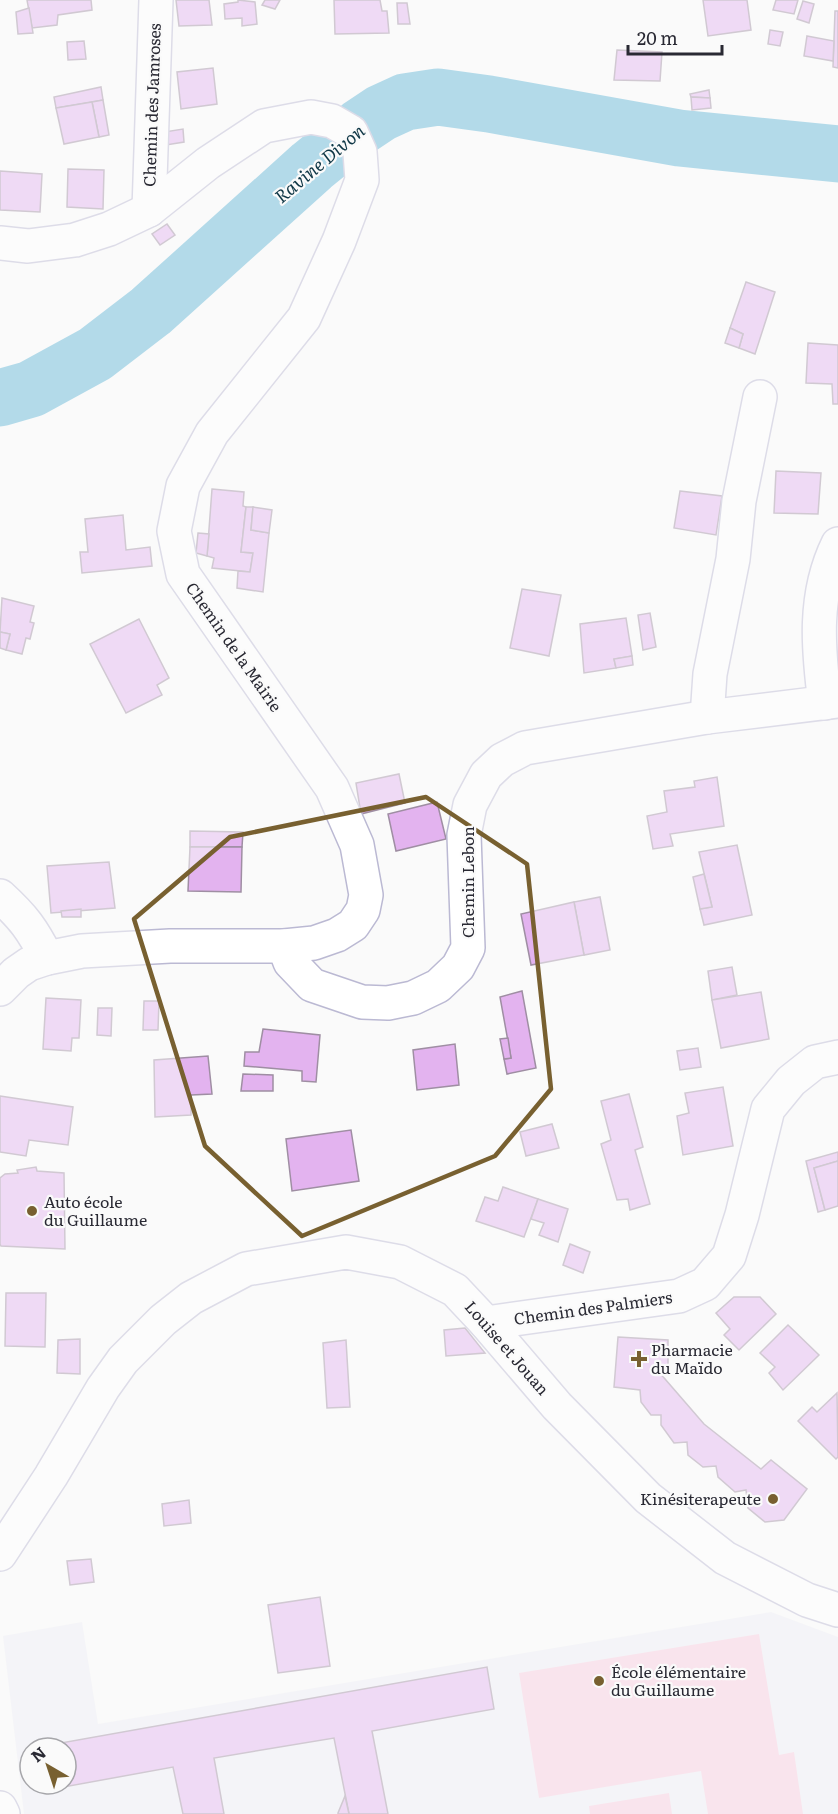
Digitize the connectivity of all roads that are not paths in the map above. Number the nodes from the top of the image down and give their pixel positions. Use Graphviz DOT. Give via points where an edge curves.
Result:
graph roads {
  1 [pos="156,0"];
  2 [pos="149,210"];
  3 [pos="0,243"];
  4 [pos="760,397"];
  5 [pos="838,544"];
  6 [pos="831,702"];
  7 [pos="707,717"];
  8 [pos="0,896"];
  9 [pos="284,946"];
  10 [pos="47,958"];
  11 [pos="0,989"];
  12 [pos="838,1057"];
  13 [pos="486,1323"];
  14 [pos="0,1554"];
  15 [pos="838,1610"];
  16 [pos="0,1808"];
  17 [pos="3,1814"];
  1 -- 2 [label="street, Chemin des Jamroses"];
  2 -- 3 [label="street, Chemin de la Mairie" via="75,240 28,246"];
  2 -- 9 [label="street, Chemin de la Mairie" via="207,163 264,126 310,117 332,121 351,132 360,152 362,180 304,318 212,433 183,486 174,531 183,574 332,788 357,845 366,895 363,910 353,925 314,943"];
  4 -- 7 [label="street" via="739,501 734,559 710,674"];
  5 -- 6 [label="street" via="823,582 820,617 820,667"];
  6 -- 7 [label="street, Chemin Lebon"];
  7 -- 9 [label="street, Chemin Lebon" via="525,748 502,760 486,775 470,805 464,835 468,948 458,967 438,986 413,998 388,1003 362,1002 312,985 290,963"];
  8 -- 10 [label="street" via="22,916"];
  9 -- 10 [label="street, Chemin de la Mairie" via="170,946 81,951"];
  10 -- 11 [label="street, Chemin de la Mairie" via="16,972"];
  12 -- 13 [label="street, Chemin des Palmiers" via="815,1062 790,1081 768,1109 729,1256 705,1284 679,1296"];
  13 -- 14 [label="street, Louise et Jouan" via="455,1290 399,1262 346,1251 246,1269 191,1298 123,1360"];
  13 -- 15 [label="street, Louise et Jouan" via="557,1406 648,1498 725,1558 807,1600"];
  16 -- 17 [label="street"];
}
